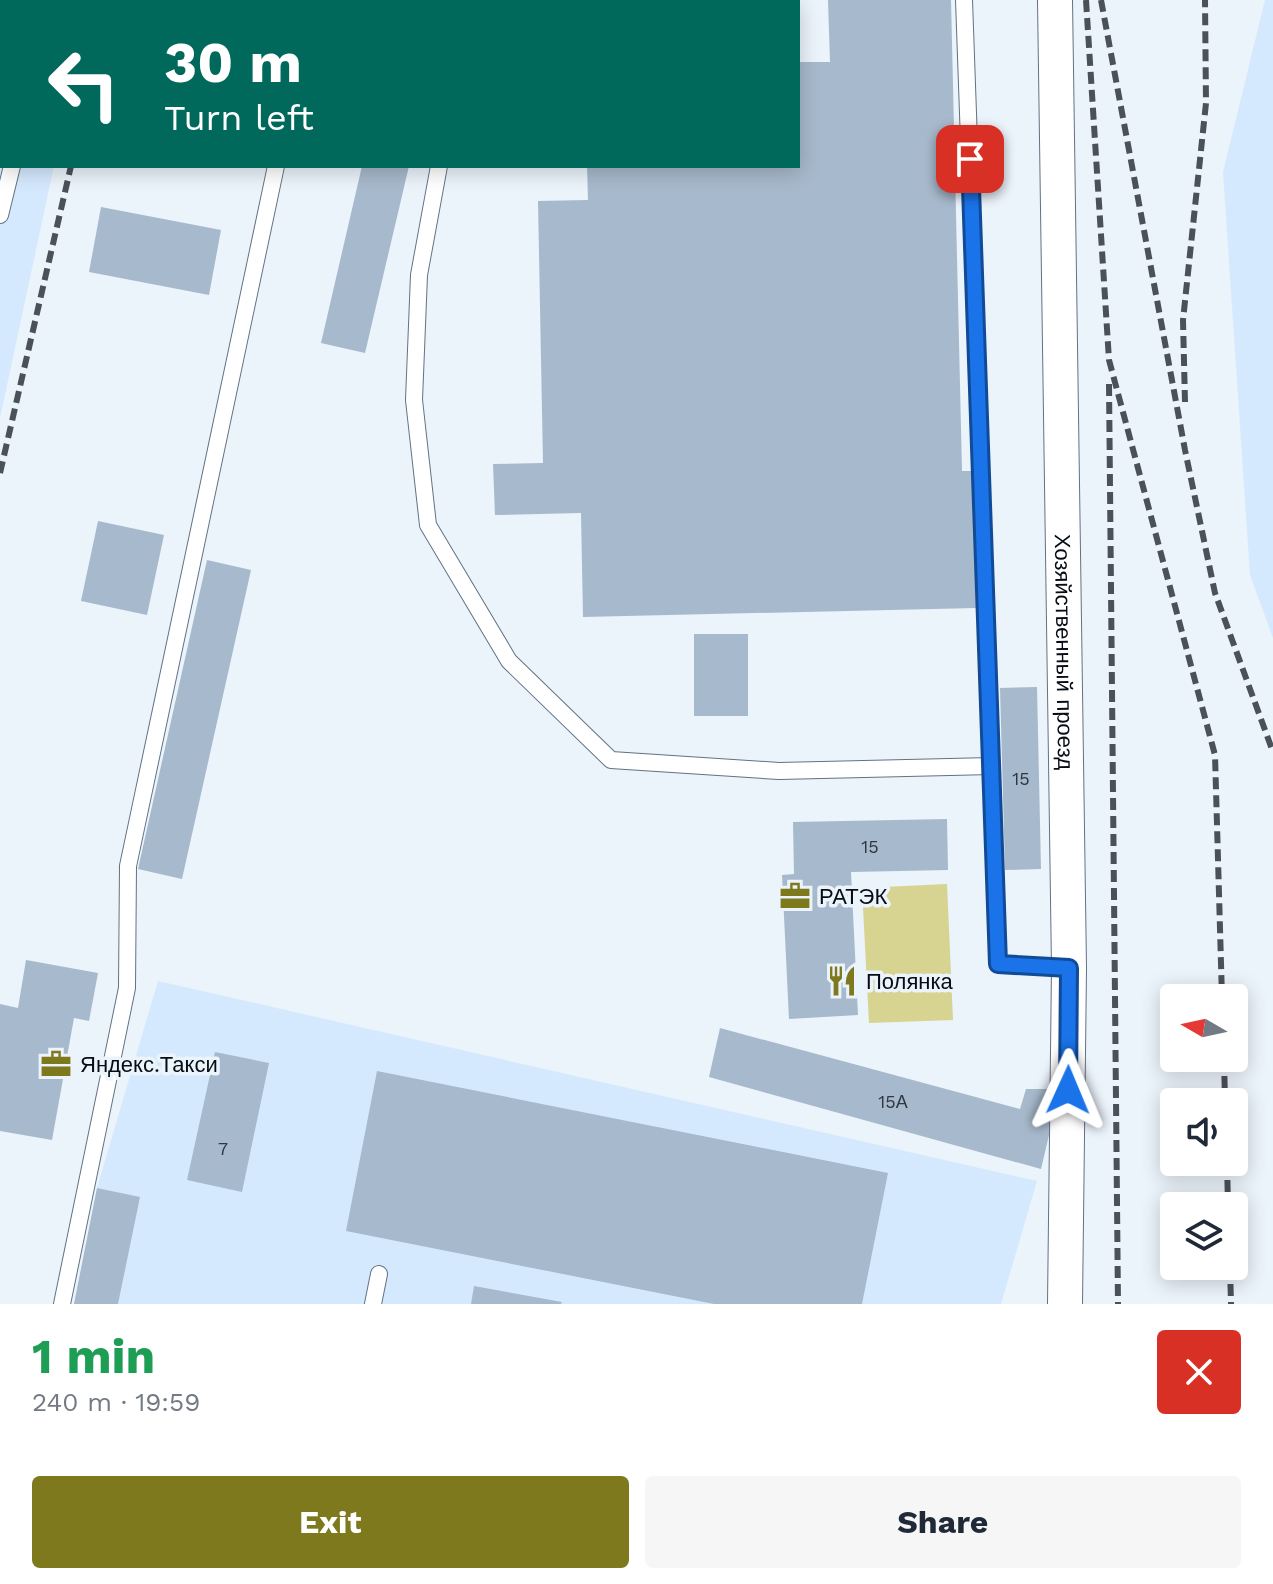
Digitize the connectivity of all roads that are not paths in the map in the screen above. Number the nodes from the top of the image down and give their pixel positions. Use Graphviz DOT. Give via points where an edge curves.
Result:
graph roads {
  1 [pos="964,0"];
  2 [pos="1055,0"];
  3 [pos="12,168"];
  4 [pos="276,168"];
  5 [pos="439,168"];
  6 [pos="0,215"];
  7 [pos="992,766"];
  8 [pos="1069,968"];
  9 [pos="379,1274"];
  10 [pos="62,1304"];
  11 [pos="373,1304"];
  12 [pos="1065,1304"];
  1 -- 7 [label="lane"];
  2 -- 8 [label="street, Хозяйственный проезд"];
  3 -- 6 [label="lane"];
  4 -- 10 [label="lane" via="128,866 127,988"];
  5 -- 7 [label="lane" via="419,275 414,400 428,525 509,661 611,760 779,771"];
  7 -- 8 [label="lane" via="998,964"];
  8 -- 12 [label="street, Хозяйственный проезд"];
  9 -- 11 [label="lane"];
}
